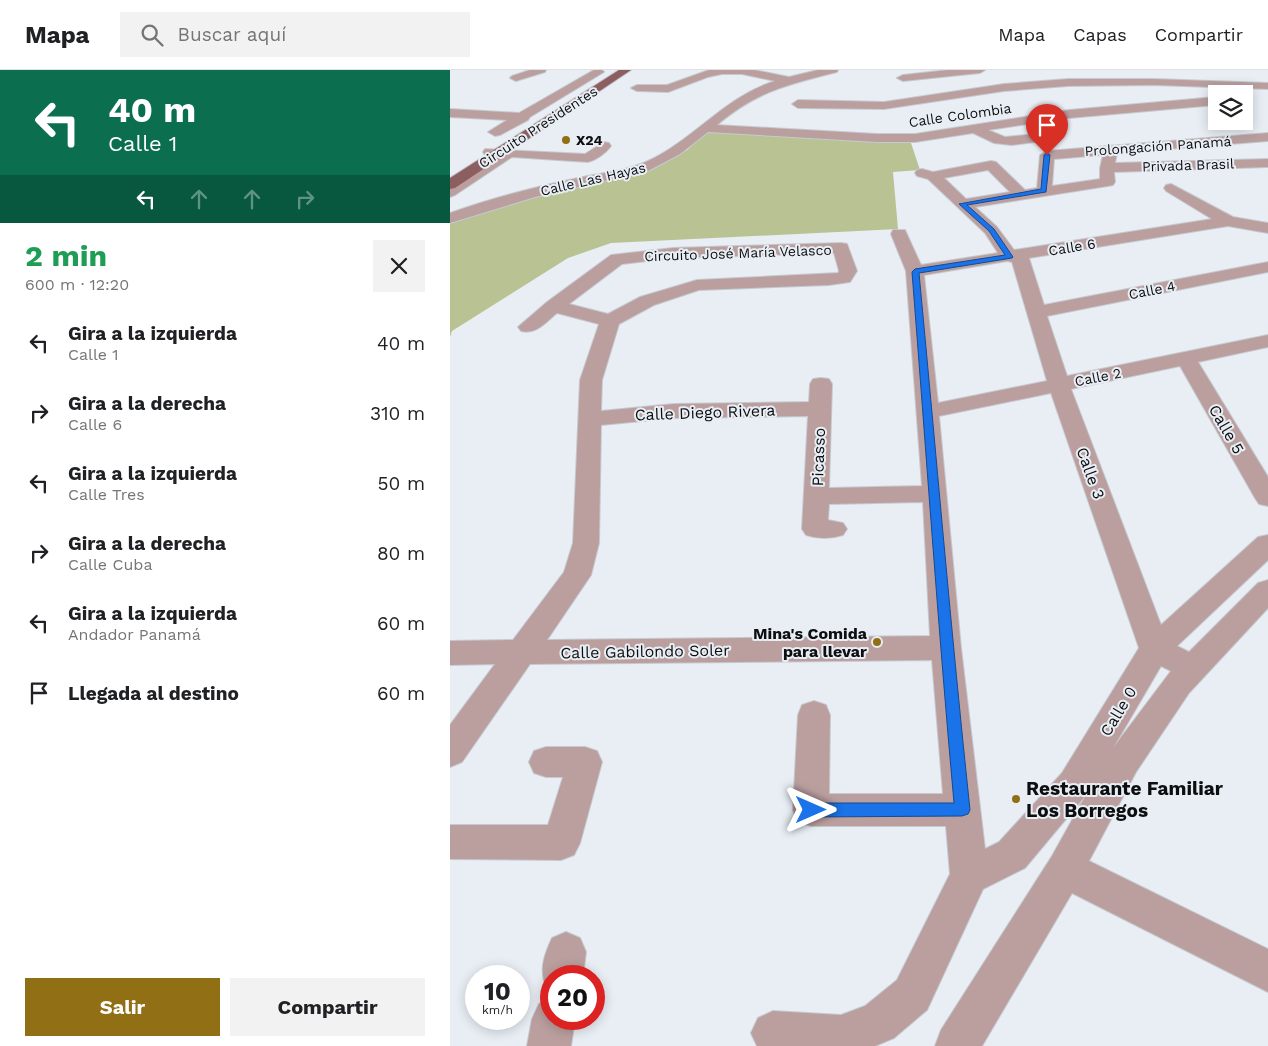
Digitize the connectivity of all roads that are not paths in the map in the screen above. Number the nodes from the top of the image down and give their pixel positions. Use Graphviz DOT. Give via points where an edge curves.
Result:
graph roads {
  1 [pos="541,70"];
  2 [pos="626,70"];
  3 [pos="833,70"];
  4 [pos="846,70"];
  5 [pos="980,70"];
  6 [pos="1124,70"];
  7 [pos="599,71"];
  8 [pos="615,71"];
  9 [pos="1042,73"];
  10 [pos="1158,73"];
  11 [pos="1217,74"];
  12 [pos="658,76"];
  13 [pos="516,78"];
  14 [pos="789,80"];
  15 [pos="1267,81"];
  16 [pos="1136,82"];
  17 [pos="1053,83"];
  18 [pos="637,88"];
  19 [pos="624,97"];
  20 [pos="930,98"];
  21 [pos="1208,102"];
  22 [pos="1105,112"];
  23 [pos="450,113"];
  24 [pos="1070,114"];
  25 [pos="524,117"];
  26 [pos="1119,121"];
  27 [pos="706,128"];
  28 [pos="975,128"];
  29 [pos="495,132"];
  30 [pos="1268,137"];
  31 [pos="1036,138"];
  32 [pos="505,147"];
  33 [pos="1111,149"];
  34 [pos="1268,162"];
  35 [pos="1108,175"];
  36 [pos="450,177"];
  37 [pos="450,185"];
  38 [pos="1171,188"];
  39 [pos="1044,191"];
  40 [pos="450,192"];
  41 [pos="1021,194"];
  42 [pos="962,204"];
  43 [pos="450,218"];
  44 [pos="1228,221"];
  45 [pos="1268,228"];
  46 [pos="899,234"];
  47 [pos="1014,256"];
  48 [pos="908,268"];
  49 [pos="1268,268"];
  50 [pos="554,306"];
  51 [pos="1036,312"];
  52 [pos="610,321"];
  53 [pos="528,327"];
  54 [pos="1268,341"];
  55 [pos="1187,360"];
  56 [pos="821,384"];
  57 [pos="1059,385"];
  58 [pos="820,409"];
  59 [pos="928,412"];
  60 [pos="590,419"];
  61 [pos="935,494"];
  62 [pos="816,496"];
  63 [pos="1268,498"];
  64 [pos="824,529"];
  65 [pos="1268,544"];
  66 [pos="1268,590"];
  67 [pos="946,648"];
  68 [pos="1155,649"];
  69 [pos="523,652"];
  70 [pos="450,653"];
  71 [pos="1193,668"];
  72 [pos="814,715"];
  73 [pos="450,752"];
  74 [pos="546,762"];
  75 [pos="962,810"];
  76 [pos="450,842"];
  77 [pos="1065,869"];
  78 [pos="969,876"];
  79 [pos="1268,971"];
  80 [pos="552,1030"];
  81 [pos="773,1033"];
  82 [pos="548,1046"];
  83 [pos="957,1046"];
  1 -- 13 [label="street"];
  2 -- 32 [label="main road, Circuito Presidentes"];
  3 -- 14 [label="street, Calle Las Hayas"];
  4 -- 20 [label="street" via="809,90 798,104 868,110"];
  5 -- 20 [label="street" via="903,78"];
  6 -- 16 [label="street"];
  7 -- 8 [label="street"];
  7 -- 25 [label="street"];
  8 -- 32 [label="main road, Circuito Presidentes"];
  9 -- 17 [label="street"];
  10 -- 11 [label="street"];
  12 -- 18 [label="street"];
  14 -- 18 [label="street" via="742,71 722,71 705,74 668,89"];
  14 -- 27 [label="street, Calle Las Hayas" via="759,90"];
  15 -- 16 [label="street"];
  16 -- 17 [label="street"];
  17 -- 20 [label="street"];
  17 -- 24 [label="street"];
  18 -- 19 [label="street"];
  21 -- 22 [label="street, Calle Colombia"];
  22 -- 24 [label="street, Calle Colombia"];
  22 -- 26 [label="street"];
  23 -- 25 [label="street"];
  24 -- 28 [label="street, Calle Colombia"];
  25 -- 29 [label="street"];
  27 -- 28 [label="street, Calle Colombia" via="877,138 915,138"];
  27 -- 43 [label="street, Calle Las Hayas" via="681,149 646,167 535,192"];
  28 -- 31 [label="street" via="1002,142"];
  30 -- 33 [label="street, Prolongación Panamá"];
  32 -- 32 [label="street" via="588,158 604,146"];
  32 -- 36 [label="main road, Circuito Presidentes"];
  32 -- 37 [label="main road, Circuito Presidentes"];
  32 -- 40 [label="street"];
  33 -- 35 [label="street"];
  33 -- 39 [label="street, Prolongación Panamá" via="1047,155"];
  34 -- 35 [label="street, Privada Brasil"];
  35 -- 39 [label="street, Privada Brasil"];
  38 -- 44 [label="street"];
  39 -- 41 [label="street, Privada Brasil"];
  41 -- 42 [label="street, Privada Brasil"];
  41 -- 42 [label="street, Calle 3" via="991,166 928,174"];
  42 -- 47 [label="street, Calle 3"];
  44 -- 45 [label="street"];
  44 -- 47 [label="street, Calle 6"];
  46 -- 48 [label="street"];
  47 -- 48 [label="street, Calle 6"];
  47 -- 51 [label="street, Calle 3"];
  48 -- 59 [label="street"];
  49 -- 51 [label="street, Calle 4"];
  50 -- 52 [label="street"];
  50 -- 52 [label="street, Circuito José María Velasco" via="618,259 673,253 841,248 848,271 844,278 829,280 696,277"];
  50 -- 53 [label="street"];
  51 -- 57 [label="street, Calle 3"];
  52 -- 60 [label="street" via="591,380"];
  54 -- 55 [label="street, Calle 2"];
  55 -- 57 [label="street, Calle 2"];
  55 -- 63 [label="street, Calle 5"];
  56 -- 58 [label="street, Picasso"];
  57 -- 59 [label="street, Calle 2"];
  57 -- 68 [label="street, Calle 3"];
  58 -- 60 [label="street, Calle Diego Rivera" via="674,411"];
  58 -- 62 [label="street, Picasso"];
  59 -- 61 [label="street"];
  60 -- 69 [label="street" via="586,543 577,575"];
  61 -- 62 [label="street"];
  61 -- 67 [label="street"];
  62 -- 64 [label="street, Picasso"];
  65 -- 68 [label="street, Calle 0"];
  66 -- 71 [label="street"];
  67 -- 69 [label="street, Calle Gabilondo Soler"];
  67 -- 75 [label="street"];
  68 -- 71 [label="street"];
  68 -- 78 [label="street, Calle 0" via="1074,784 1012,855"];
  69 -- 70 [label="street, Calle Gabilondo Soler"];
  69 -- 73 [label="street"];
  71 -- 77 [label="street" via="1178,684 1124,761"];
  72 -- 75 [label="street" via="811,810"];
  74 -- 76 [label="street" via="585,762 561,843"];
  75 -- 78 [label="street"];
  77 -- 79 [label="street"];
  77 -- 83 [label="street"];
  78 -- 81 [label="street" via="912,995 879,1023 841,1037"];
  80 -- 82 [label="street"];
}
